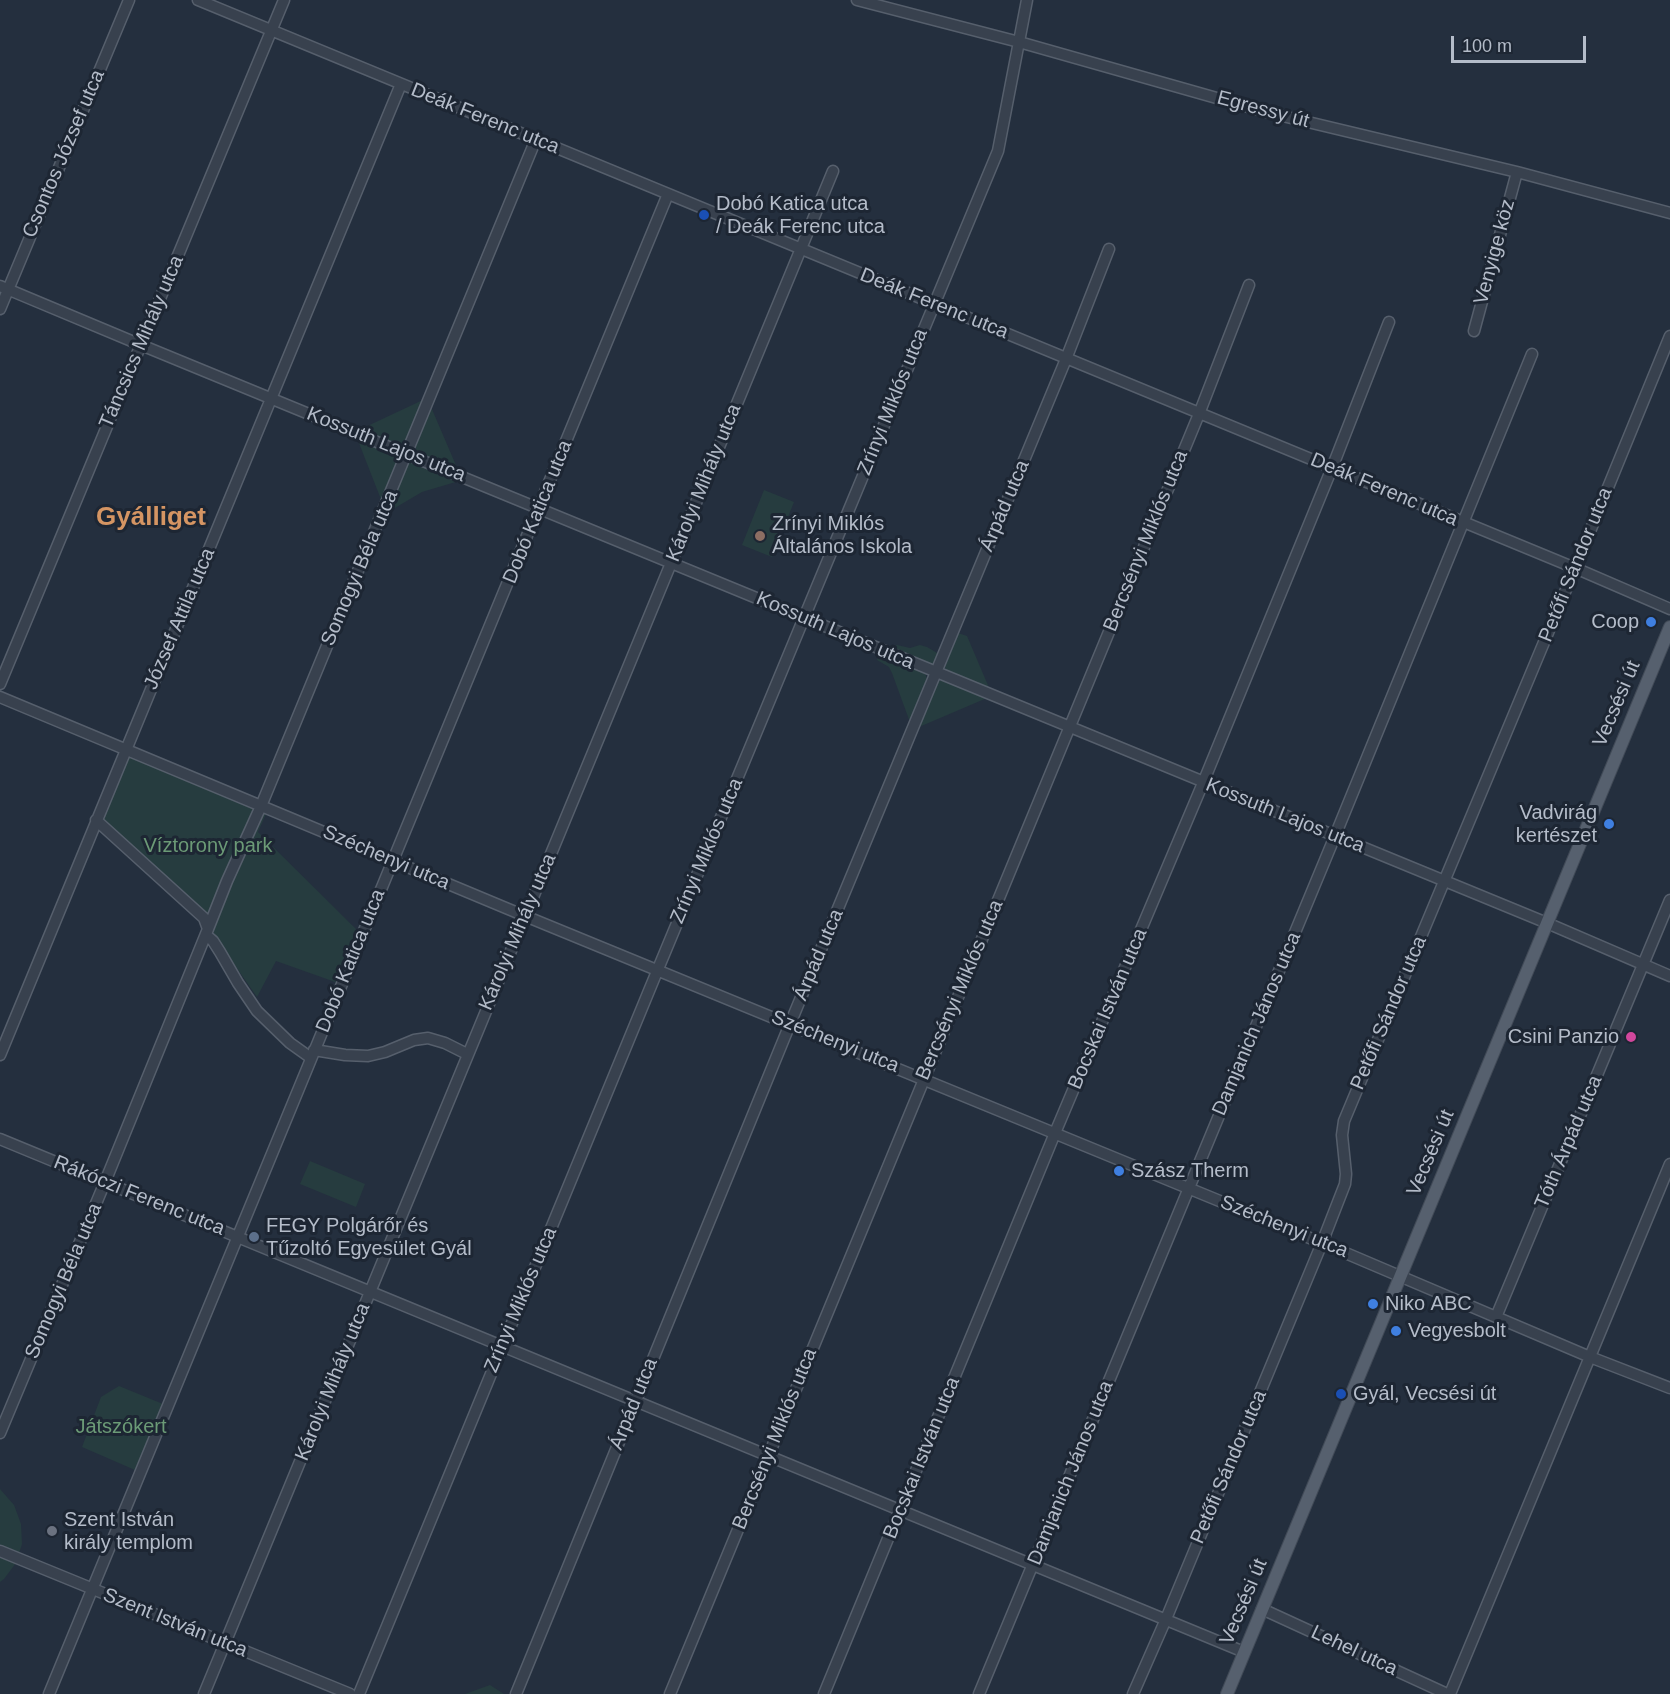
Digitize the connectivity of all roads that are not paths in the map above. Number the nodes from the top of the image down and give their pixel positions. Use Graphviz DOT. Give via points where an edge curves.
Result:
graph roads {
  1 [pos="129,0"];
  2 [pos="198,0"];
  3 [pos="284,0"];
  4 [pos="857,0"];
  5 [pos="1028,0"];
  6 [pos="272,30"];
  7 [pos="1019,42"];
  8 [pos="402,84"];
  9 [pos="536,140"];
  10 [pos="833,171"];
  11 [pos="1517,172"];
  12 [pos="668,194"];
  13 [pos="1670,213"];
  14 [pos="801,249"];
  15 [pos="1109,249"];
  16 [pos="1249,285"];
  17 [pos="4,287"];
  18 [pos="934,304"];
  19 [pos="0,309"];
  20 [pos="1389,322"];
  21 [pos="1474,331"];
  22 [pos="1670,336"];
  23 [pos="141,345"];
  24 [pos="1532,354"];
  25 [pos="1066,359"];
  26 [pos="272,398"];
  27 [pos="1199,414"];
  28 [pos="407,454"];
  29 [pos="1332,468"];
  30 [pos="539,508"];
  31 [pos="1464,523"];
  32 [pos="671,563"];
  33 [pos="1575,568"];
  34 [pos="1670,609"];
  35 [pos="805,617"];
  36 [pos="1670,627"];
  37 [pos="936,673"];
  38 [pos="0,684"];
  39 [pos="0,697"];
  40 [pos="1069,727"];
  41 [pos="126,749"];
  42 [pos="1203,783"];
  43 [pos="261,806"];
  44 [pos="96,820"];
  45 [pos="1335,836"];
  46 [pos="392,861"];
  47 [pos="1444,881"];
  48 [pos="1670,900"];
  49 [pos="525,916"];
  50 [pos="1547,923"];
  51 [pos="207,929"];
  52 [pos="1643,965"];
  53 [pos="658,969"];
  54 [pos="1670,976"];
  55 [pos="790,1024"];
  56 [pos="313,1054"];
  57 [pos="467,1054"];
  58 [pos="0,1055"];
  59 [pos="924,1078"];
  60 [pos="1056,1133"];
  61 [pos="0,1139"];
  62 [pos="1670,1164"];
  63 [pos="105,1182"];
  64 [pos="1189,1188"];
  65 [pos="238,1237"];
  66 [pos="1322,1243"];
  67 [pos="1400,1277"];
  68 [pos="369,1292"];
  69 [pos="1496,1317"];
  70 [pos="502,1346"];
  71 [pos="1590,1357"];
  72 [pos="1670,1388"];
  73 [pos="636,1401"];
  74 [pos="0,1433"];
  75 [pos="768,1455"];
  76 [pos="901,1510"];
  77 [pos="0,1551"];
  78 [pos="1033,1565"];
  79 [pos="92,1589"];
  80 [pos="1262,1609"];
  81 [pos="1166,1619"];
  82 [pos="225,1644"];
  83 [pos="1244,1652"];
  84 [pos="49,1694"];
  85 [pos="204,1694"];
  86 [pos="350,1694"];
  87 [pos="359,1694"];
  88 [pos="516,1694"];
  89 [pos="670,1694"];
  90 [pos="824,1694"];
  91 [pos="979,1694"];
  92 [pos="1133,1694"];
  93 [pos="1227,1694"];
  94 [pos="1448,1694"];
  1 -- 17 [label="street, Csontos József utca"];
  2 -- 6 [label="street, Deák Ferenc utca"];
  3 -- 6 [label="street, Táncsics Mihály utca"];
  4 -- 7 [label="street, Egressy út"];
  5 -- 7 [label="street, Zrínyi Miklós utca"];
  6 -- 8 [label="street, Deák Ferenc utca"];
  6 -- 23 [label="street, Táncsics Mihály utca"];
  7 -- 11 [label="street, Egressy út" via="1266,112"];
  7 -- 18 [label="street, Zrínyi Miklós utca" via="998,151"];
  8 -- 9 [label="street, Deák Ferenc utca"];
  8 -- 26 [label="street, József Attila utca"];
  9 -- 12 [label="street, Deák Ferenc utca"];
  9 -- 28 [label="street, Somogyi Béla utca"];
  10 -- 14 [label="street, Károlyi Mihály utca"];
  11 -- 13 [label="street, Egressy út"];
  11 -- 21 [label="street, Venyige köz"];
  12 -- 14 [label="street, Deák Ferenc utca"];
  12 -- 30 [label="street, Dobó Katica utca"];
  14 -- 18 [label="street, Deák Ferenc utca"];
  14 -- 32 [label="street, Károlyi Mihály utca"];
  15 -- 25 [label="street, Árpád utca"];
  16 -- 27 [label="street, Bercsényi Miklós utca"];
  17 -- 19 [label="street, Csontos József utca"];
  17 -- 23 [label="street, Kossuth Lajos utca"];
  18 -- 25 [label="street, Deák Ferenc utca"];
  18 -- 35 [label="street, Zrínyi Miklós utca"];
  20 -- 29 [label="street, Bocskai István utca"];
  22 -- 33 [label="street, Petőfi Sándor utca"];
  23 -- 26 [label="street, Kossuth Lajos utca"];
  23 -- 38 [label="street, Táncsics Mihály utca"];
  24 -- 31 [label="street, Damjanich János utca"];
  25 -- 27 [label="street, Deák Ferenc utca"];
  25 -- 37 [label="street, Árpád utca"];
  26 -- 28 [label="street, Kossuth Lajos utca"];
  26 -- 41 [label="street, József Attila utca"];
  27 -- 29 [label="street, Deák Ferenc utca"];
  27 -- 40 [label="street, Bercsényi Miklós utca"];
  28 -- 30 [label="street, Kossuth Lajos utca"];
  28 -- 43 [label="street, Somogyi Béla utca"];
  29 -- 31 [label="street, Deák Ferenc utca"];
  29 -- 42 [label="street, Bocskai István utca"];
  30 -- 32 [label="street, Kossuth Lajos utca"];
  30 -- 46 [label="street, Dobó Katica utca"];
  31 -- 33 [label="street, Deák Ferenc utca"];
  31 -- 45 [label="street, Damjanich János utca"];
  32 -- 35 [label="street, Kossuth Lajos utca"];
  32 -- 49 [label="street, Károlyi Mihály utca"];
  33 -- 34 [label="street, Deák Ferenc utca"];
  33 -- 47 [label="street, Petőfi Sándor utca"];
  35 -- 37 [label="street, Kossuth Lajos utca"];
  35 -- 53 [label="street, Zrínyi Miklós utca"];
  36 -- 50 [label="main road, Vecsési út"];
  37 -- 40 [label="street, Kossuth Lajos utca"];
  37 -- 55 [label="street, Árpád utca"];
  39 -- 41 [label="street, Széchenyi utca"];
  40 -- 42 [label="street, Kossuth Lajos utca"];
  40 -- 59 [label="street, Bercsényi Miklós utca"];
  41 -- 43 [label="street, Széchenyi utca"];
  41 -- 44 [label="street, József Attila utca"];
  42 -- 45 [label="street, Kossuth Lajos utca"];
  42 -- 60 [label="street, Bocskai István utca"];
  43 -- 46 [label="street, Széchenyi utca"];
  43 -- 51 [label="street, Somogyi Béla utca"];
  44 -- 51 [label="street" via="204,918"];
  44 -- 58 [label="street, József Attila utca"];
  45 -- 47 [label="street, Kossuth Lajos utca"];
  45 -- 64 [label="street, Damjanich János utca"];
  46 -- 49 [label="street, Széchenyi utca"];
  46 -- 56 [label="street, Dobó Katica utca"];
  47 -- 50 [label="street, Kossuth Lajos utca"];
  47 -- 66 [label="street, Petőfi Sándor utca" via="1344,1121 1345,1184"];
  48 -- 52 [label="street, Tóth Árpád utca"];
  49 -- 53 [label="street, Széchenyi utca"];
  49 -- 57 [label="street, Károlyi Mihály utca"];
  50 -- 52 [label="street, Kossuth Lajos utca"];
  50 -- 67 [label="main road, Vecsési út"];
  51 -- 56 [label="street" via="257,1011 290,1043"];
  51 -- 63 [label="street, Somogyi Béla utca"];
  52 -- 54 [label="street, Kossuth Lajos utca"];
  52 -- 69 [label="street, Tóth Árpád utca"];
  53 -- 55 [label="street, Széchenyi utca"];
  53 -- 70 [label="street, Zrínyi Miklós utca"];
  55 -- 59 [label="street, Széchenyi utca"];
  55 -- 73 [label="street, Árpád utca"];
  56 -- 57 [label="street" via="368,1056 428,1038"];
  56 -- 65 [label="street, Dobó Katica utca"];
  57 -- 68 [label="street, Károlyi Mihály utca"];
  59 -- 60 [label="street, Széchenyi utca"];
  59 -- 75 [label="street, Bercsényi Miklós utca"];
  60 -- 64 [label="street, Széchenyi utca"];
  60 -- 76 [label="street, Bocskai István utca"];
  61 -- 63 [label="street, Rákóczi Ferenc utca"];
  62 -- 71 [label="street"];
  63 -- 65 [label="street, Rákóczi Ferenc utca"];
  63 -- 74 [label="street, Somogyi Béla utca"];
  64 -- 66 [label="street, Széchenyi utca"];
  64 -- 78 [label="street, Damjanich János utca"];
  65 -- 68 [label="street, Rákóczi Ferenc utca"];
  65 -- 79 [label="street, Dobó Katica utca"];
  66 -- 67 [label="street, Széchenyi utca"];
  66 -- 81 [label="street, Petőfi Sándor utca"];
  67 -- 69 [label="street, Széchenyi utca"];
  67 -- 80 [label="main road, Vecsési út"];
  68 -- 70 [label="street, Rákóczi Ferenc utca"];
  68 -- 82 [label="street, Károlyi Mihály utca"];
  69 -- 71 [label="street, Széchenyi utca"];
  70 -- 73 [label="street, Rákóczi Ferenc utca"];
  70 -- 87 [label="street, Zrínyi Miklós utca"];
  71 -- 72 [label="street, Széchenyi utca"];
  71 -- 94 [label="street"];
  73 -- 75 [label="street, Rákóczi Ferenc utca"];
  73 -- 88 [label="street, Árpád utca"];
  75 -- 76 [label="street, Rákóczi Ferenc utca"];
  75 -- 89 [label="street, Bercsényi Miklós utca"];
  76 -- 78 [label="street, Rákóczi Ferenc utca"];
  76 -- 90 [label="street, Bocskai István utca"];
  77 -- 79 [label="street, Szent István utca"];
  78 -- 81 [label="street, Rákóczi Ferenc utca"];
  78 -- 91 [label="street, Damjanich János utca"];
  79 -- 82 [label="street, Szent István utca"];
  79 -- 84 [label="street, Dobó Katica utca"];
  80 -- 83 [label="main road, Vecsési út"];
  80 -- 94 [label="street, Lehel utca"];
  81 -- 83 [label="street, Rákóczi Ferenc utca"];
  81 -- 92 [label="street, Petőfi Sándor utca"];
  82 -- 85 [label="street, Károlyi Mihály utca"];
  82 -- 86 [label="street, Szent István utca"];
  83 -- 93 [label="main road, Vecsési út"];
}
